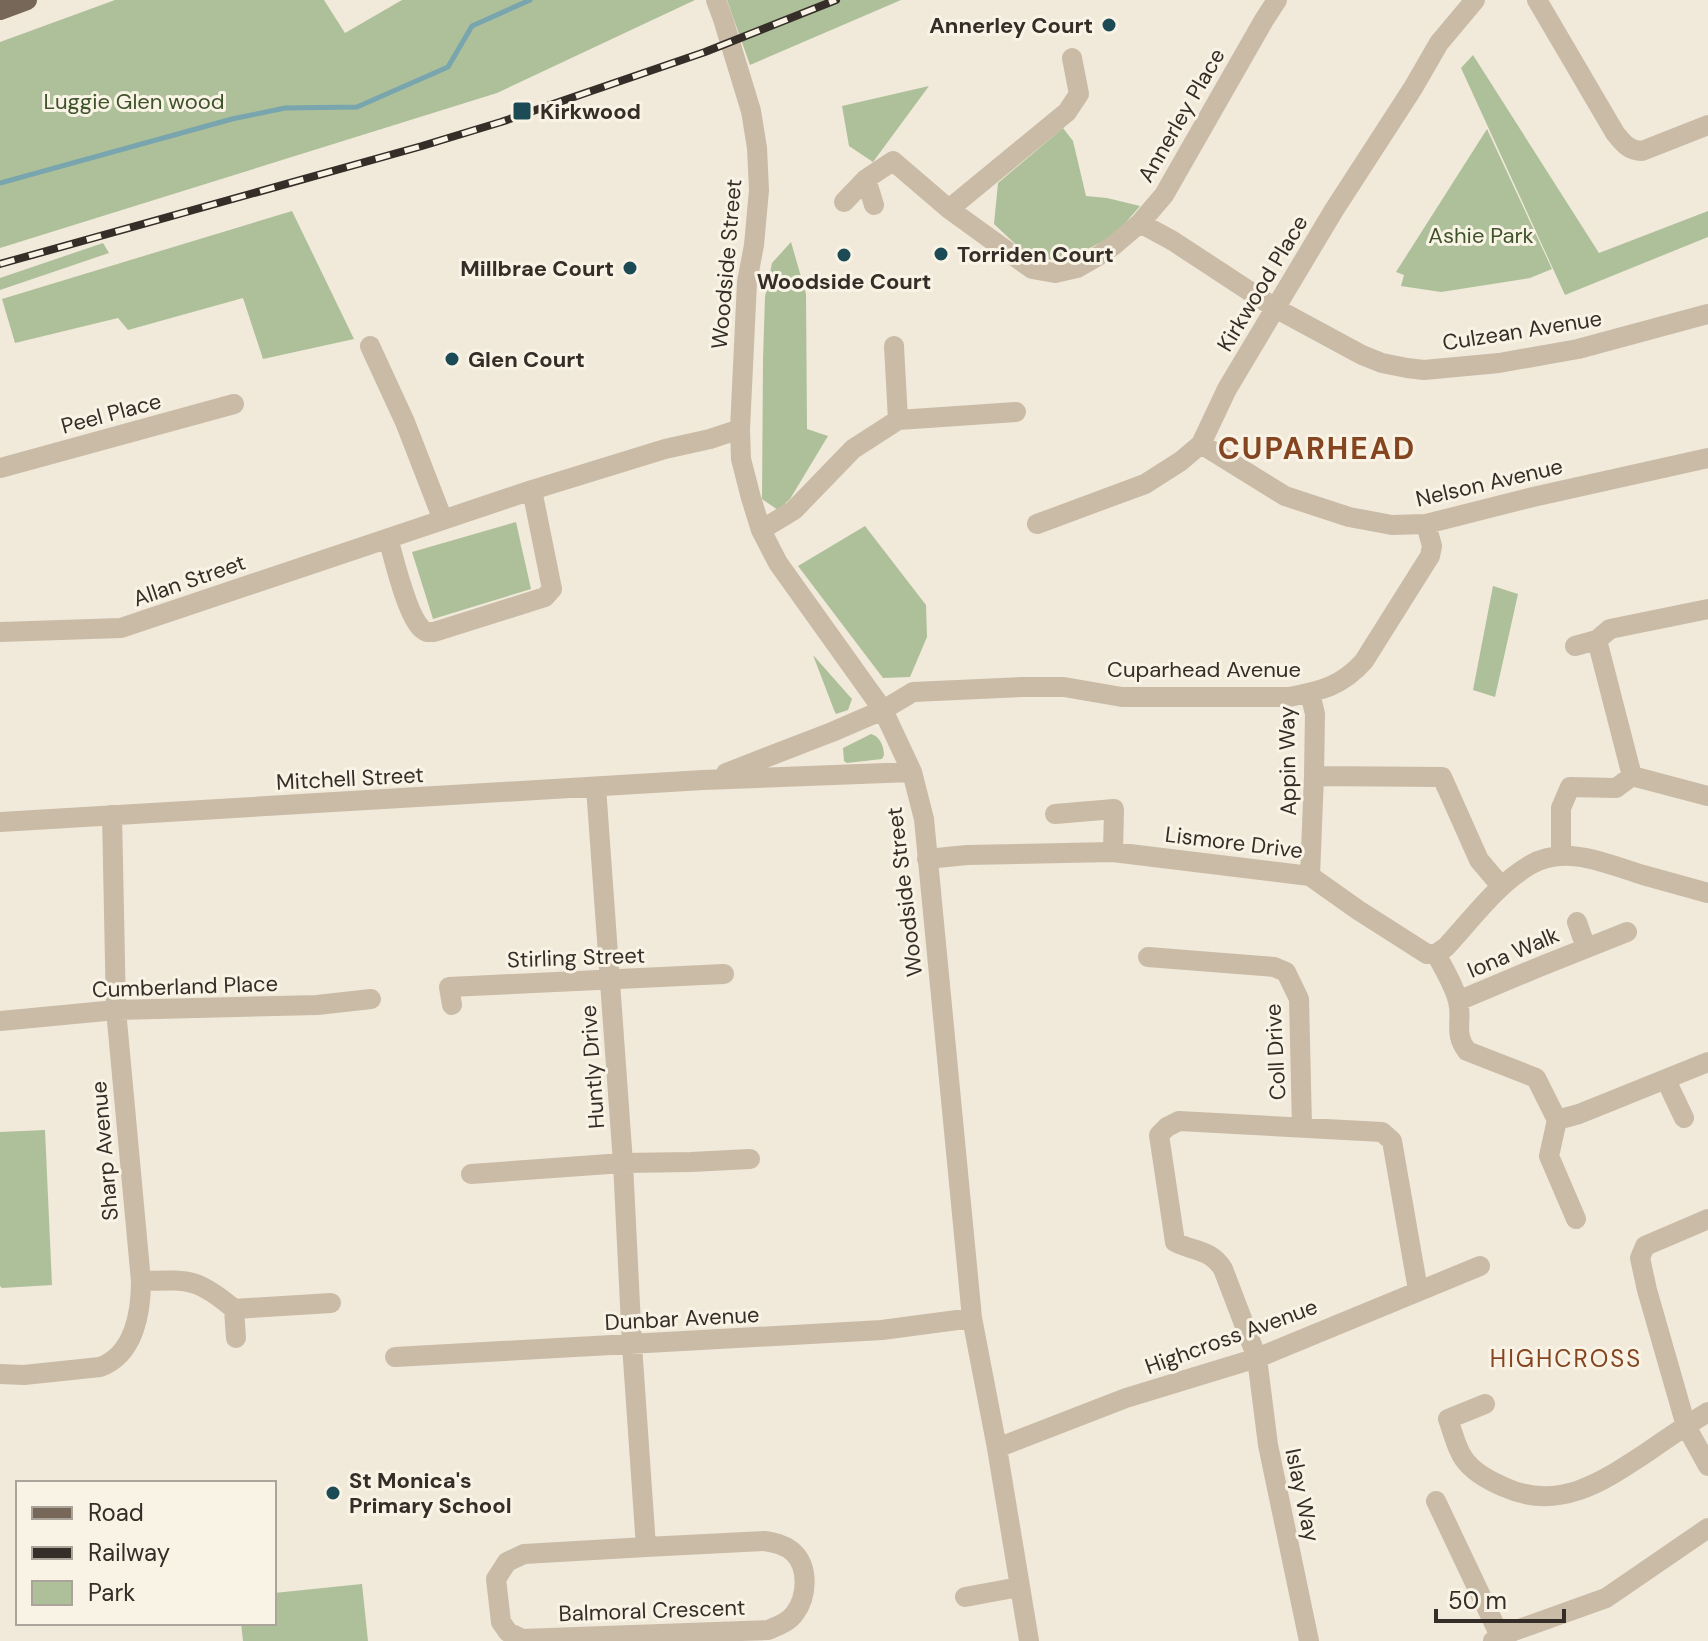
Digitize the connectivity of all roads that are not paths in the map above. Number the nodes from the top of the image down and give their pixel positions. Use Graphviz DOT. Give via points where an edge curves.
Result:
graph roads {
  1 [pos="27,0"];
  2 [pos="716,0"];
  3 [pos="1277,0"];
  4 [pos="1475,0"];
  5 [pos="1537,0"];
  6 [pos="0,10"];
  7 [pos="1072,58"];
  8 [pos="1708,125"];
  9 [pos="866,179"];
  10 [pos="844,202"];
  11 [pos="874,205"];
  12 [pos="949,209"];
  13 [pos="1140,223"];
  14 [pos="1275,308"];
  15 [pos="1708,314"];
  16 [pos="370,346"];
  17 [pos="894,346"];
  18 [pos="234,404"];
  19 [pos="1016,412"];
  20 [pos="898,420"];
  21 [pos="740,429"];
  22 [pos="1201,444"];
  23 [pos="1708,458"];
  24 [pos="0,468"];
  25 [pos="532,490"];
  26 [pos="443,520"];
  27 [pos="1037,524"];
  28 [pos="1426,524"];
  29 [pos="761,530"];
  30 [pos="388,538"];
  31 [pos="1708,609"];
  32 [pos="0,632"];
  33 [pos="1597,640"];
  34 [pos="1575,646"];
  35 [pos="1310,693"];
  36 [pos="883,710"];
  37 [pos="912,772"];
  38 [pos="1314,776"];
  39 [pos="1632,776"];
  40 [pos="703,780"];
  41 [pos="596,787"];
  42 [pos="1708,796"];
  43 [pos="1055,814"];
  44 [pos="112,815"];
  45 [pos="0,822"];
  46 [pos="1113,852"];
  47 [pos="1561,856"];
  48 [pos="927,859"];
  49 [pos="1310,876"];
  50 [pos="1501,886"];
  51 [pos="1708,893"];
  52 [pos="1577,922"];
  53 [pos="1627,932"];
  54 [pos="1586,948"];
  55 [pos="1436,954"];
  56 [pos="1148,957"];
  57 [pos="724,974"];
  58 [pos="610,980"];
  59 [pos="371,999"];
  60 [pos="1458,1001"];
  61 [pos="452,1005"];
  62 [pos="116,1010"];
  63 [pos="0,1021"];
  64 [pos="1708,1062"];
  65 [pos="1666,1080"];
  66 [pos="1684,1118"];
  67 [pos="1557,1120"];
  68 [pos="1302,1127"];
  69 [pos="750,1159"];
  70 [pos="623,1163"];
  71 [pos="471,1174"];
  72 [pos="1576,1219"];
  73 [pos="1708,1219"];
  74 [pos="1480,1266"];
  75 [pos="141,1281"];
  76 [pos="1418,1290"];
  77 [pos="331,1303"];
  78 [pos="234,1309"];
  79 [pos="972,1318"];
  80 [pos="236,1338"];
  81 [pos="632,1345"];
  82 [pos="395,1357"];
  83 [pos="1257,1358"];
  84 [pos="0,1374"];
  85 [pos="1485,1404"];
  86 [pos="1708,1412"];
  87 [pos="1686,1426"];
  88 [pos="997,1448"];
  89 [pos="1708,1466"];
  90 [pos="1436,1501"];
  91 [pos="1708,1528"];
  92 [pos="646,1547"];
  93 [pos="1019,1587"];
  94 [pos="965,1597"];
  95 [pos="1497,1638"];
  96 [pos="1029,1641"];
  97 [pos="1309,1641"];
  1 -- 6 [label="main road"];
  2 -- 21 [label="street, Woodside Street" via="748,100 757,148 759,190 747,282"];
  3 -- 13 [label="street, Annerley Place" via="1164,195"];
  4 -- 14 [label="street, Kirkwood Place" via="1439,43"];
  5 -- 8 [label="street" via="1625,145 1642,151"];
  7 -- 12 [label="street" via="1079,94 1067,112"];
  9 -- 10 [label="street"];
  9 -- 11 [label="street"];
  9 -- 12 [label="street, Annerley Place" via="893,161"];
  12 -- 13 [label="street, Annerley Place" via="1032,269 1055,273 1077,268"];
  13 -- 14 [label="street, Culzean Avenue"];
  14 -- 15 [label="street, Culzean Avenue" via="1362,355 1424,370 1578,349"];
  14 -- 22 [label="street, Kirkwood Place"];
  16 -- 26 [label="street"];
  17 -- 20 [label="street"];
  18 -- 24 [label="street, Peel Place"];
  19 -- 20 [label="street"];
  20 -- 29 [label="street" via="853,449 794,510"];
  21 -- 25 [label="street, Allan Street"];
  21 -- 29 [label="street, Woodside Street" via="741,459"];
  22 -- 27 [label="street, Kirkwood Place" via="1145,484"];
  22 -- 28 [label="street, Nelson Avenue" via="1285,496 1349,517 1392,525"];
  23 -- 28 [label="street, Nelson Avenue"];
  25 -- 26 [label="street, Allan Street"];
  25 -- 30 [label="street" via="552,589 545,597 427,632 411,613"];
  26 -- 30 [label="street, Allan Street"];
  28 -- 35 [label="street, Cuparhead Avenue" via="1430,556 1364,661 1351,675"];
  29 -- 36 [label="street, Woodside Street" via="778,563"];
  30 -- 32 [label="street, Allan Street" via="121,628"];
  31 -- 33 [label="street" via="1610,629"];
  33 -- 34 [label="street"];
  33 -- 39 [label="street"];
  35 -- 36 [label="street, Cuparhead Avenue" via="1122,697 1064,687 1022,687 913,692"];
  35 -- 38 [label="street, Appin Way"];
  36 -- 37 [label="street, Woodside Street"];
  36 -- 40 [label="street, Mitchell Street"];
  37 -- 40 [label="street, Mitchell Street"];
  37 -- 48 [label="street, Woodside Street"];
  38 -- 49 [label="street, Appin Way"];
  38 -- 50 [label="street" via="1442,777 1479,860"];
  39 -- 42 [label="street"];
  39 -- 47 [label="street" via="1616,788 1570,787 1561,808"];
  40 -- 41 [label="street, Mitchell Street"];
  41 -- 44 [label="street, Mitchell Street"];
  41 -- 58 [label="street, Huntly Drive"];
  43 -- 46 [label="street" via="1114,809"];
  44 -- 45 [label="street, Mitchell Street"];
  44 -- 62 [label="street, Sharp Avenue"];
  46 -- 48 [label="street, Lismore Drive"];
  46 -- 49 [label="street, Lismore Drive"];
  47 -- 50 [label="street" via="1530,865"];
  47 -- 51 [label="street" via="1586,857"];
  48 -- 79 [label="street, Woodside Street"];
  49 -- 55 [label="street, Lismore Drive" via="1427,954"];
  50 -- 55 [label="street"];
  52 -- 54 [label="street, Iona Walk"];
  53 -- 54 [label="street, Iona Walk"];
  54 -- 60 [label="street, Iona Walk"];
  55 -- 60 [label="street"];
  56 -- 68 [label="street, Coll Drive" via="1286,972 1299,999"];
  57 -- 58 [label="street, Stirling Street"];
  58 -- 61 [label="street, Stirling Street" via="449,987"];
  58 -- 70 [label="street, Huntly Drive"];
  59 -- 62 [label="street, Cumberland Place"];
  60 -- 67 [label="street" via="1458,1032 1467,1051 1536,1078"];
  62 -- 63 [label="street, Cumberland Place"];
  62 -- 75 [label="street, Sharp Avenue"];
  64 -- 65 [label="street"];
  65 -- 66 [label="street"];
  65 -- 67 [label="street"];
  67 -- 72 [label="street" via="1549,1156"];
  68 -- 76 [label="street" via="1382,1132 1392,1141"];
  68 -- 83 [label="street, Islay Way" via="1179,1121 1159,1135 1175,1242 1218,1261"];
  69 -- 70 [label="street"];
  70 -- 71 [label="street"];
  70 -- 81 [label="street, Huntly Drive"];
  73 -- 87 [label="street" via="1645,1246 1640,1258"];
  74 -- 76 [label="street, Highcross Avenue"];
  75 -- 78 [label="street" via="189,1281"];
  75 -- 84 [label="street, Sharp Avenue" via="134,1332 108,1365"];
  76 -- 83 [label="street, Highcross Avenue"];
  77 -- 78 [label="street"];
  78 -- 80 [label="street"];
  79 -- 81 [label="street, Dunbar Avenue" via="882,1330"];
  79 -- 88 [label="street, Woodside Street"];
  81 -- 82 [label="street, Dunbar Avenue"];
  81 -- 92 [label="street"];
  83 -- 88 [label="street, Highcross Avenue" via="1126,1398"];
  83 -- 97 [label="street, Islay Way" via="1268,1445"];
  85 -- 87 [label="street" via="1448,1419 1461,1455 1496,1483 1534,1495 1561,1496 1584,1489"];
  86 -- 87 [label="street"];
  87 -- 89 [label="street"];
  88 -- 93 [label="street, Woodside Street"];
  90 -- 95 [label="street"];
  91 -- 95 [label="street" via="1606,1598"];
  92 -- 92 [label="street, Balmoral Crescent" via="524,1554 507,1562 496,1579 501,1622 522,1639 768,1630 794,1615 803,1599 802,1566 782,1545 765,1541"];
  93 -- 94 [label="street"];
  93 -- 96 [label="street, Woodside Street"];
}
